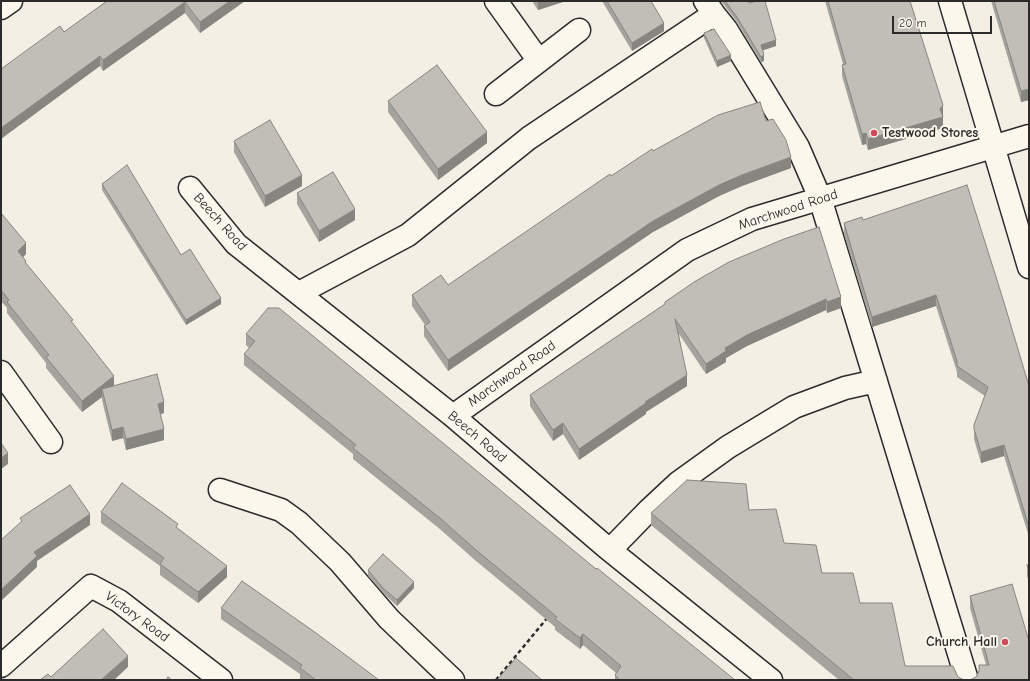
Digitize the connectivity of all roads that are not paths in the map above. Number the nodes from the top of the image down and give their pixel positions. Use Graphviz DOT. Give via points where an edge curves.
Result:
graph roads {
  1 [pos="12,1"];
  2 [pos="496,1"];
  3 [pos="950,1"];
  4 [pos="1,8"];
  5 [pos="709,8"];
  6 [pos="579,30"];
  7 [pos="539,61"];
  8 [pos="496,94"];
  9 [pos="1029,136"];
  10 [pos="994,147"];
  11 [pos="190,188"];
  12 [pos="820,198"];
  13 [pos="1029,267"];
  14 [pos="299,293"];
  15 [pos="1,372"];
  16 [pos="876,381"];
  17 [pos="453,416"];
  18 [pos="51,442"];
  19 [pos="220,490"];
  20 [pos="610,550"];
  21 [pos="1,666"];
  22 [pos="221,680"];
  23 [pos="453,680"];
  24 [pos="771,680"];
  25 [pos="967,680"];
  1 -- 4 [label="street"];
  2 -- 7 [label="street"];
  3 -- 10 [label="street"];
  5 -- 12 [label="street" via="726,29 798,147"];
  5 -- 14 [label="street" via="529,138 408,235"];
  6 -- 7 [label="street"];
  7 -- 8 [label="street"];
  9 -- 10 [label="street, Marchwood Road"];
  10 -- 12 [label="street, Marchwood Road"];
  10 -- 13 [label="street"];
  11 -- 14 [label="street, Beech Road" via="236,244"];
  12 -- 16 [label="street"];
  12 -- 17 [label="street, Marchwood Road" via="752,219 687,250"];
  14 -- 17 [label="street, Beech Road"];
  15 -- 18 [label="street"];
  16 -- 20 [label="street" via="845,388 794,407 728,447 678,484"];
  16 -- 25 [label="street"];
  17 -- 20 [label="street, Beech Road"];
  19 -- 23 [label="street" via="281,510 299,523 340,562 389,619"];
  20 -- 24 [label="street, Beech Road"];
  21 -- 22 [label="street, Victory Road" via="91,586 119,601"];
}
